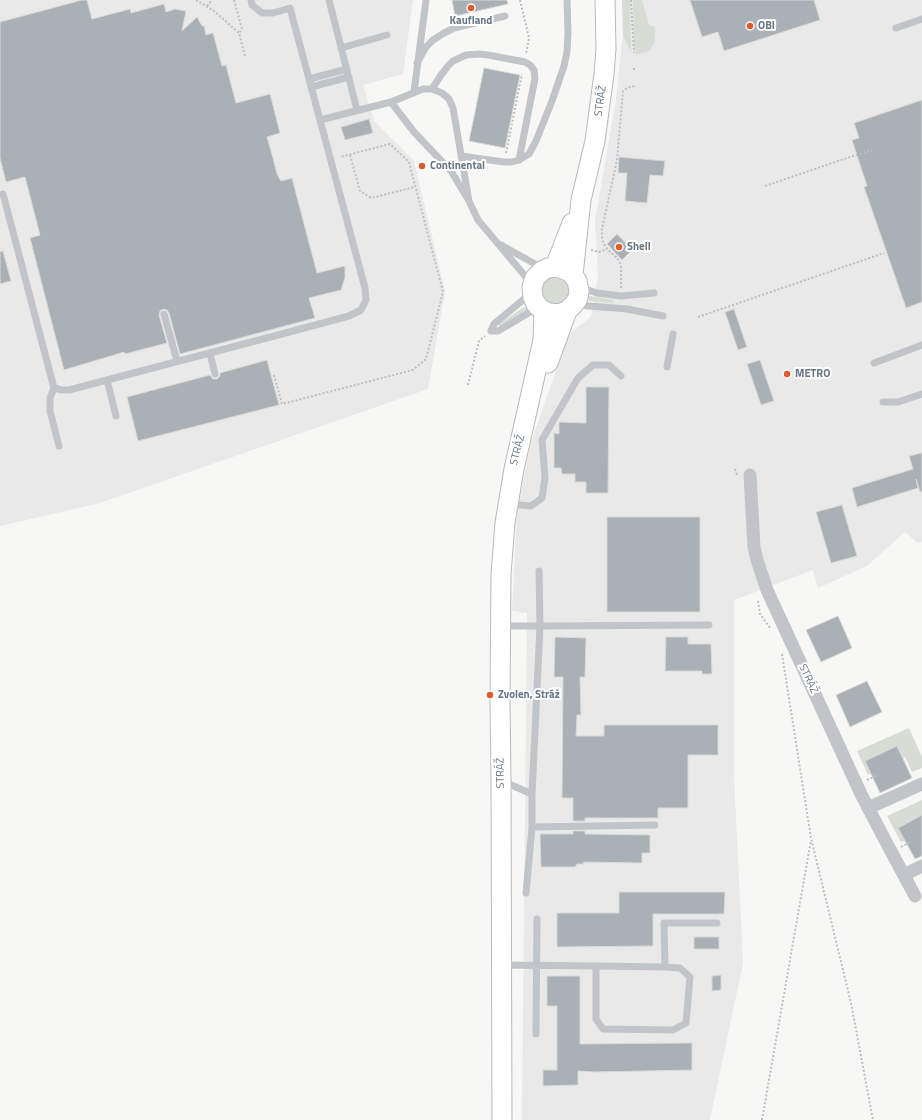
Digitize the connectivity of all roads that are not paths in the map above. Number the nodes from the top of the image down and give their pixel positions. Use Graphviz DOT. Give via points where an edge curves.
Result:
graph roads {
  1 [pos="251,0"];
  2 [pos="329,0"];
  3 [pos="426,0"];
  4 [pos="567,0"];
  5 [pos="605,0"];
  6 [pos="504,16"];
  7 [pos="922,19"];
  8 [pos="896,28"];
  9 [pos="387,35"];
  10 [pos="341,48"];
  11 [pos="417,63"];
  12 [pos="347,69"];
  13 [pos="349,77"];
  14 [pos="309,79"];
  15 [pos="311,87"];
  16 [pos="432,89"];
  17 [pos="414,92"];
  18 [pos="391,102"];
  19 [pos="357,110"];
  20 [pos="320,120"];
  21 [pos="461,156"];
  22 [pos="519,160"];
  23 [pos="3,194"];
  24 [pos="582,200"];
  25 [pos="469,201"];
  26 [pos="496,242"];
  27 [pos="550,268"];
  28 [pos="654,293"];
  29 [pos="573,294"];
  30 [pos="537,299"];
  31 [pos="164,314"];
  32 [pos="663,316"];
  33 [pos="673,334"];
  34 [pos="922,345"];
  35 [pos="210,353"];
  36 [pos="177,361"];
  37 [pos="874,363"];
  38 [pos="667,367"];
  39 [pos="215,374"];
  40 [pos="621,376"];
  41 [pos="107,380"];
  42 [pos="54,388"];
  43 [pos="922,394"];
  44 [pos="883,402"];
  45 [pos="116,416"];
  46 [pos="524,428"];
  47 [pos="59,446"];
  48 [pos="744,476"];
  49 [pos="508,504"];
  50 [pos="539,571"];
  51 [pos="709,625"];
  52 [pos="501,626"];
  53 [pos="540,626"];
  54 [pos="501,781"];
  55 [pos="922,784"];
  56 [pos="532,794"];
  57 [pos="868,808"];
  58 [pos="655,825"];
  59 [pos="532,827"];
  60 [pos="922,866"];
  61 [pos="904,875"];
  62 [pos="526,893"];
  63 [pos="916,896"];
  64 [pos="537,919"];
  65 [pos="717,923"];
  66 [pos="501,965"];
  67 [pos="536,966"];
  68 [pos="596,966"];
  69 [pos="665,967"];
  70 [pos="536,1034"];
  71 [pos="502,1120"];
  1 -- 14 [label="lane" via="252,5 262,13 274,13 290,8"];
  2 -- 10 [label="lane"];
  3 -- 11 [label="lane"];
  4 -- 22 [label="lane" via="568,32 564,66 536,140 529,154"];
  5 -- 24 [label="street, STRÁŽ" via="604,81"];
  6 -- 11 [label="lane" via="454,28 444,33 426,47"];
  7 -- 8 [label="lane"];
  9 -- 10 [label="lane"];
  10 -- 12 [label="lane"];
  11 -- 17 [label="lane"];
  12 -- 13 [label="lane"];
  12 -- 14 [label="lane"];
  13 -- 15 [label="lane"];
  13 -- 19 [label="lane"];
  14 -- 15 [label="lane"];
  15 -- 20 [label="lane"];
  16 -- 17 [label="lane"];
  16 -- 21 [label="lane" via="449,98"];
  16 -- 22 [label="lane" via="453,61 466,55 488,55 530,65 535,78"];
  17 -- 18 [label="lane"];
  18 -- 19 [label="lane"];
  18 -- 25 [label="lane" via="414,132 451,171"];
  19 -- 20 [label="lane"];
  20 -- 35 [label="lane" via="365,288 364,305 361,310 349,316"];
  21 -- 22 [label="lane" via="504,162"];
  21 -- 25 [label="lane"];
  23 -- 42 [label="lane"];
  24 -- 27 [label="street, STRÁŽ"];
  24 -- 29 [label="street, STRÁŽ"];
  25 -- 26 [label="lane" via="478,220"];
  26 -- 27 [label="lane"];
  26 -- 30 [label="lane"];
  27 -- 29 [label="street" via="563,268"];
  27 -- 30 [label="street, STRÁŽ" via="537,275"];
  28 -- 29 [label="lane" via="621,296"];
  29 -- 30 [label="street" via="561,313 555,314 549,313"];
  29 -- 32 [label="lane" via="627,310"];
  29 -- 46 [label="street, STRÁŽ"];
  30 -- 30 [label="lane" via="494,324 491,331 498,331"];
  30 -- 46 [label="street, STRÁŽ" via="543,340"];
  31 -- 36 [label="lane"];
  33 -- 38 [label="lane"];
  34 -- 37 [label="lane"];
  35 -- 36 [label="lane"];
  35 -- 39 [label="lane"];
  36 -- 41 [label="lane"];
  40 -- 49 [label="lane" via="609,365 594,365 578,378 542,440 545,478 542,498 531,506"];
  41 -- 42 [label="lane" via="69,390"];
  41 -- 45 [label="lane"];
  42 -- 47 [label="lane" via="50,398 50,411"];
  43 -- 44 [label="lane" via="898,402"];
  46 -- 49 [label="street, STRÁŽ"];
  48 -- 57 [label="street, STRÁŽ" via="754,547 767,590"];
  49 -- 52 [label="street, STRÁŽ" via="502,554"];
  50 -- 53 [label="lane"];
  51 -- 53 [label="lane"];
  52 -- 53 [label="lane"];
  52 -- 54 [label="street, STRÁŽ"];
  53 -- 56 [label="lane"];
  54 -- 56 [label="lane"];
  54 -- 66 [label="street, STRÁŽ"];
  55 -- 57 [label="street"];
  56 -- 59 [label="lane"];
  57 -- 61 [label="street, STRÁŽ"];
  58 -- 59 [label="lane"];
  59 -- 62 [label="lane"];
  60 -- 61 [label="street"];
  61 -- 63 [label="street, STRÁŽ"];
  64 -- 67 [label="lane"];
  65 -- 69 [label="lane" via="664,923"];
  66 -- 67 [label="lane"];
  66 -- 71 [label="street, STRÁŽ"];
  67 -- 68 [label="lane"];
  67 -- 70 [label="lane"];
  68 -- 69 [label="lane"];
  68 -- 69 [label="lane" via="596,1019 603,1029 673,1030 686,1022 690,977 680,968"];
}
